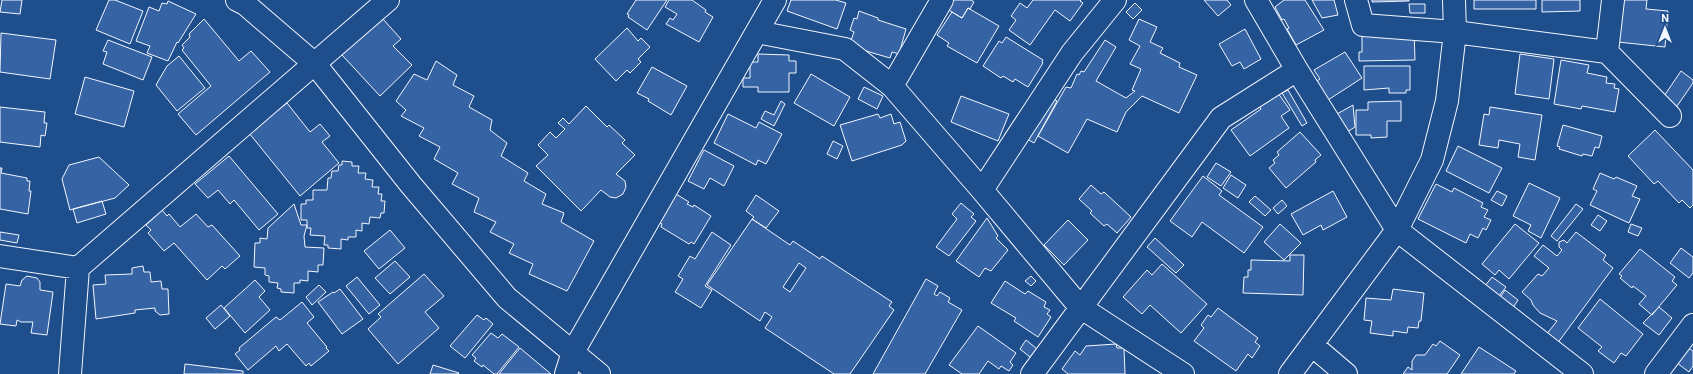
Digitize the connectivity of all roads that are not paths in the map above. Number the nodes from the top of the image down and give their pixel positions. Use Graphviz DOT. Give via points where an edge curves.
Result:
graph roads {
  1 [pos="237,0"];
  2 [pos="388,0"];
  3 [pos="775,0"];
  4 [pos="942,0"];
  5 [pos="1115,0"];
  6 [pos="1256,0"];
  7 [pos="1356,0"];
  8 [pos="1454,0"];
  9 [pos="1613,0"];
  10 [pos="756,32"];
  11 [pos="1455,32"];
  12 [pos="1607,52"];
  13 [pos="315,64"];
  14 [pos="1298,70"];
  15 [pos="892,86"];
  16 [pos="1670,116"];
  17 [pos="982,190"];
  18 [pos="1397,230"];
  19 [pos="0,256"];
  20 [pos="78,268"];
  21 [pos="1080,307"];
  22 [pos="1693,325"];
  23 [pos="1312,345"];
  24 [pos="572,352"];
  25 [pos="70,374"];
  26 [pos="566,374"];
  27 [pos="599,374"];
  28 [pos="1032,374"];
  29 [pos="1183,374"];
  30 [pos="1290,374"];
  31 [pos="1346,374"];
  32 [pos="1582,374"];
  33 [pos="1656,374"];
  1 -- 13 [label="street"];
  2 -- 13 [label="street"];
  3 -- 10 [label="street"];
  4 -- 15 [label="street"];
  5 -- 17 [label="street" via="1072,53"];
  6 -- 14 [label="street"];
  7 -- 11 [label="street" via="1363,25"];
  8 -- 11 [label="street"];
  9 -- 12 [label="street"];
  10 -- 15 [label="street" via="845,49"];
  10 -- 24 [label="street"];
  11 -- 12 [label="street"];
  11 -- 18 [label="street" via="1447,101 1432,160"];
  12 -- 16 [label="street"];
  13 -- 20 [label="street"];
  13 -- 24 [label="street" via="411,185 507,298"];
  14 -- 18 [label="street"];
  14 -- 21 [label="street" via="1222,118"];
  15 -- 17 [label="street"];
  17 -- 21 [label="street"];
  18 -- 23 [label="street"];
  18 -- 32 [label="street"];
  19 -- 20 [label="street"];
  20 -- 25 [label="street"];
  21 -- 28 [label="street"];
  21 -- 29 [label="street"];
  22 -- 33 [label="street"];
  23 -- 30 [label="street"];
  23 -- 31 [label="street"];
  24 -- 26 [label="street"];
  24 -- 27 [label="street"];
}
